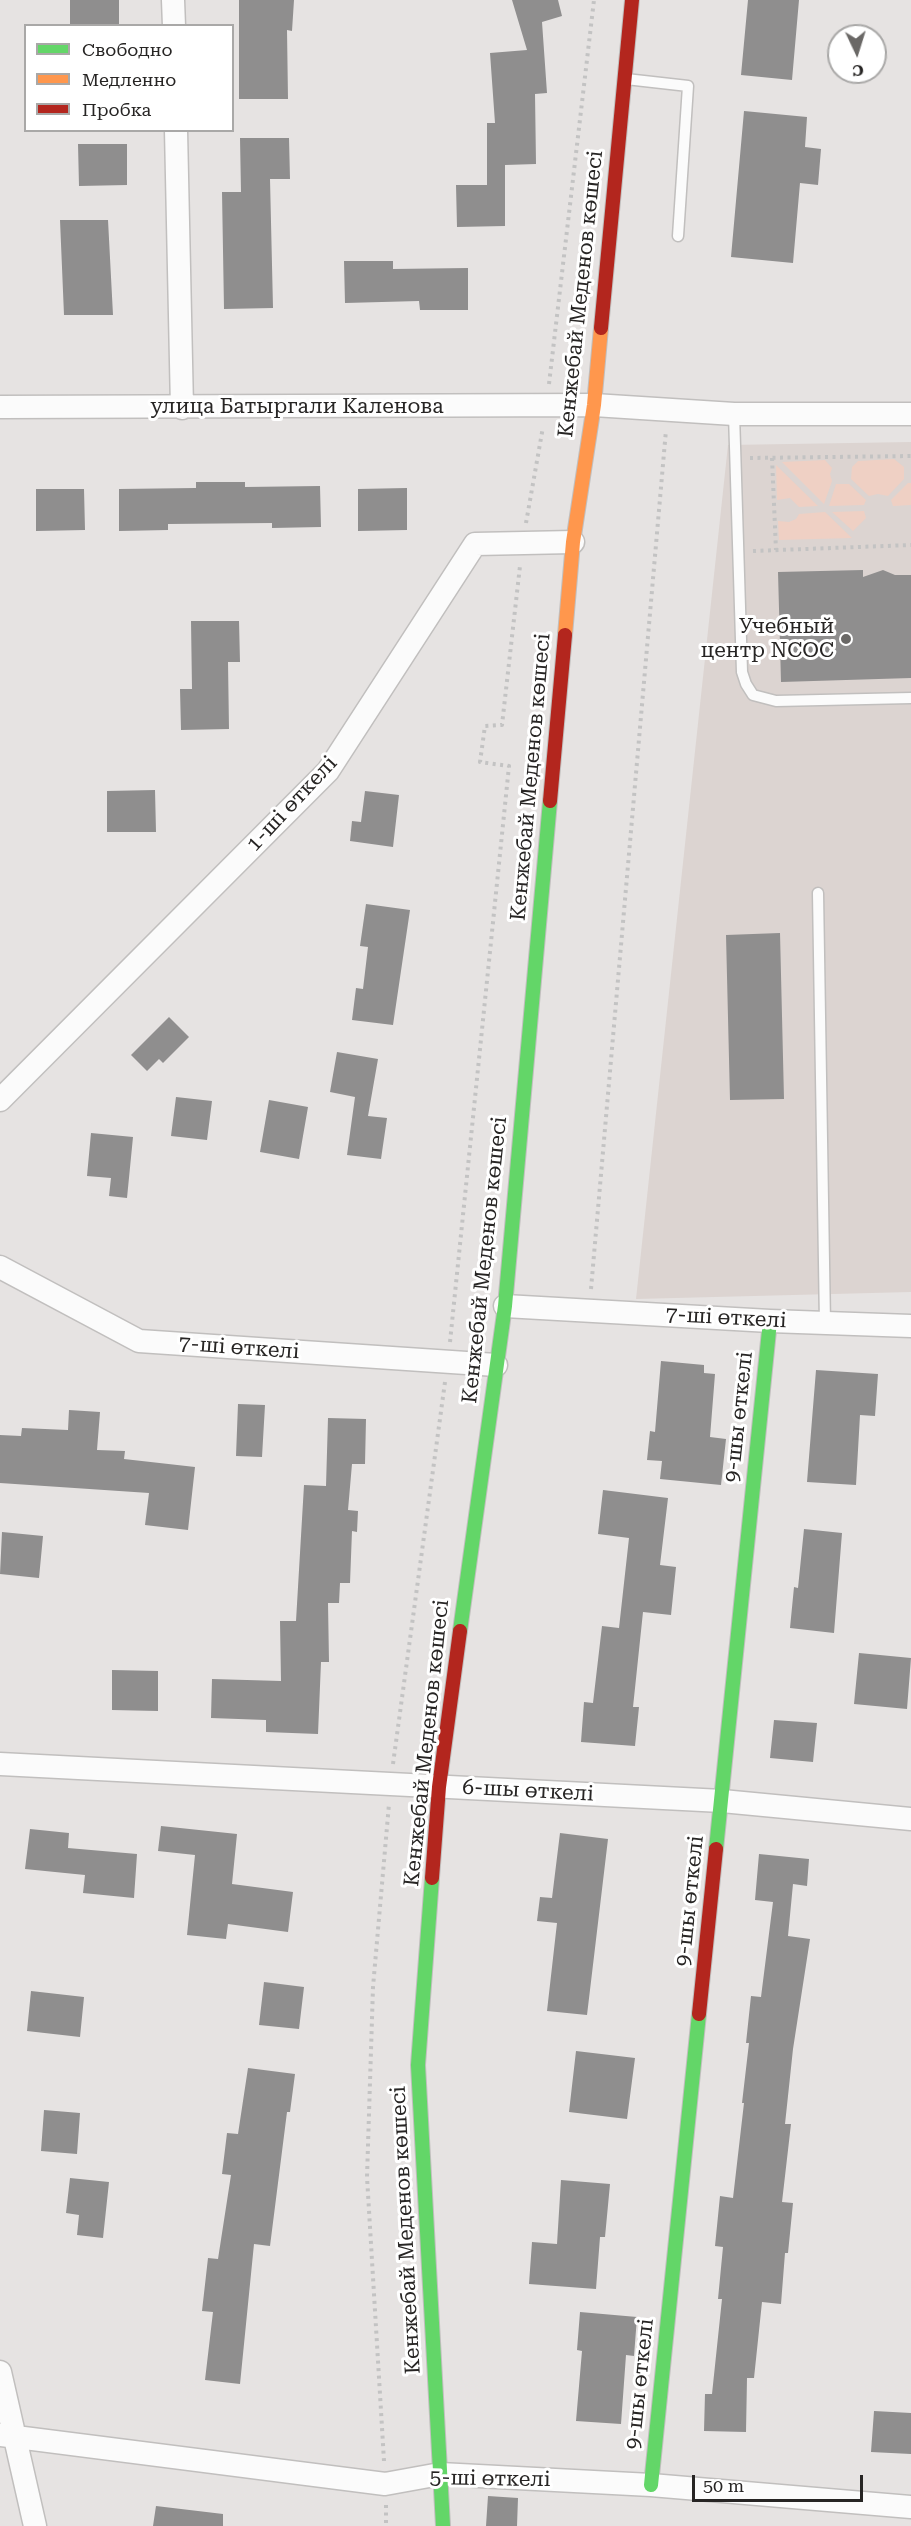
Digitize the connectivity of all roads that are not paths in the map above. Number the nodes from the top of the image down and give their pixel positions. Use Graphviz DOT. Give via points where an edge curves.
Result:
graph roads {
  1 [pos="173,0"];
  2 [pos="632,0"];
  3 [pos="174,24"];
  4 [pos="623,79"];
  5 [pos="176,132"];
  6 [pos="678,236"];
  7 [pos="594,405"];
  8 [pos="0,407"];
  9 [pos="182,408"];
  10 [pos="734,414"];
  11 [pos="911,414"];
  12 [pos="573,542"];
  13 [pos="911,698"];
  14 [pos="818,893"];
  15 [pos="0,1100"];
  16 [pos="0,1267"];
  17 [pos="505,1306"];
  18 [pos="770,1321"];
  19 [pos="825,1324"];
  20 [pos="911,1326"];
  21 [pos="496,1365"];
  22 [pos="0,1764"];
  23 [pos="439,1787"];
  24 [pos="722,1801"];
  25 [pos="911,1819"];
  26 [pos="0,2372"];
  27 [pos="7,2436"];
  28 [pos="440,2474"];
  29 [pos="651,2485"];
  30 [pos="911,2507"];
  31 [pos="35,2526"];
  32 [pos="443,2526"];
  1 -- 3 [label="street"];
  2 -- 4 [label="street, Кенжебай Меденов көшесі"];
  4 -- 6 [label="lane" via="688,86"];
  4 -- 7 [label="street, Кенжебай Меденов көшесі"];
  5 -- 9 [label="street"];
  7 -- 9 [label="street, улица Батыргали Каленова"];
  7 -- 10 [label="street, улица Батыргали Каленова"];
  7 -- 12 [label="street, Кенжебай Меденов көшесі"];
  8 -- 9 [label="street, улица Батыргали Каленова"];
  10 -- 11 [label="street, улица Батыргали Каленова"];
  10 -- 13 [label="lane" via="742,672 746,684 753,695 776,701"];
  12 -- 15 [label="street, 1-ші өткелі" via="475,544 328,771"];
  12 -- 17 [label="street, Кенжебай Меденов көшесі"];
  14 -- 19 [label="lane"];
  16 -- 21 [label="street, 7-ші өткелі" via="139,1341"];
  17 -- 18 [label="street, 7-ші өткелі"];
  17 -- 21 [label="street, Кенжебай Меденов көшесі"];
  18 -- 19 [label="street, 7-ші өткелі"];
  18 -- 24 [label="street, 9-шы өткелі"];
  19 -- 20 [label="street, 7-ші өткелі"];
  21 -- 23 [label="street, Кенжебай Меденов көшесі"];
  22 -- 23 [label="street, 6-шы өткелі"];
  23 -- 24 [label="street, 6-шы өткелі"];
  23 -- 28 [label="street, Кенжебай Меденов көшесі" via="418,2065"];
  24 -- 25 [label="street, 6-шы өткелі"];
  24 -- 29 [label="street, 9-шы өткелі"];
  26 -- 27 [label="street"];
  27 -- 28 [label="street, 5-ші өткелі" via="386,2484"];
  27 -- 31 [label="street"];
  28 -- 29 [label="street, 5-ші өткелі"];
  28 -- 32 [label="street, Кенжебай Меденов көшесі"];
  29 -- 30 [label="street, 5-ші өткелі"];
}
